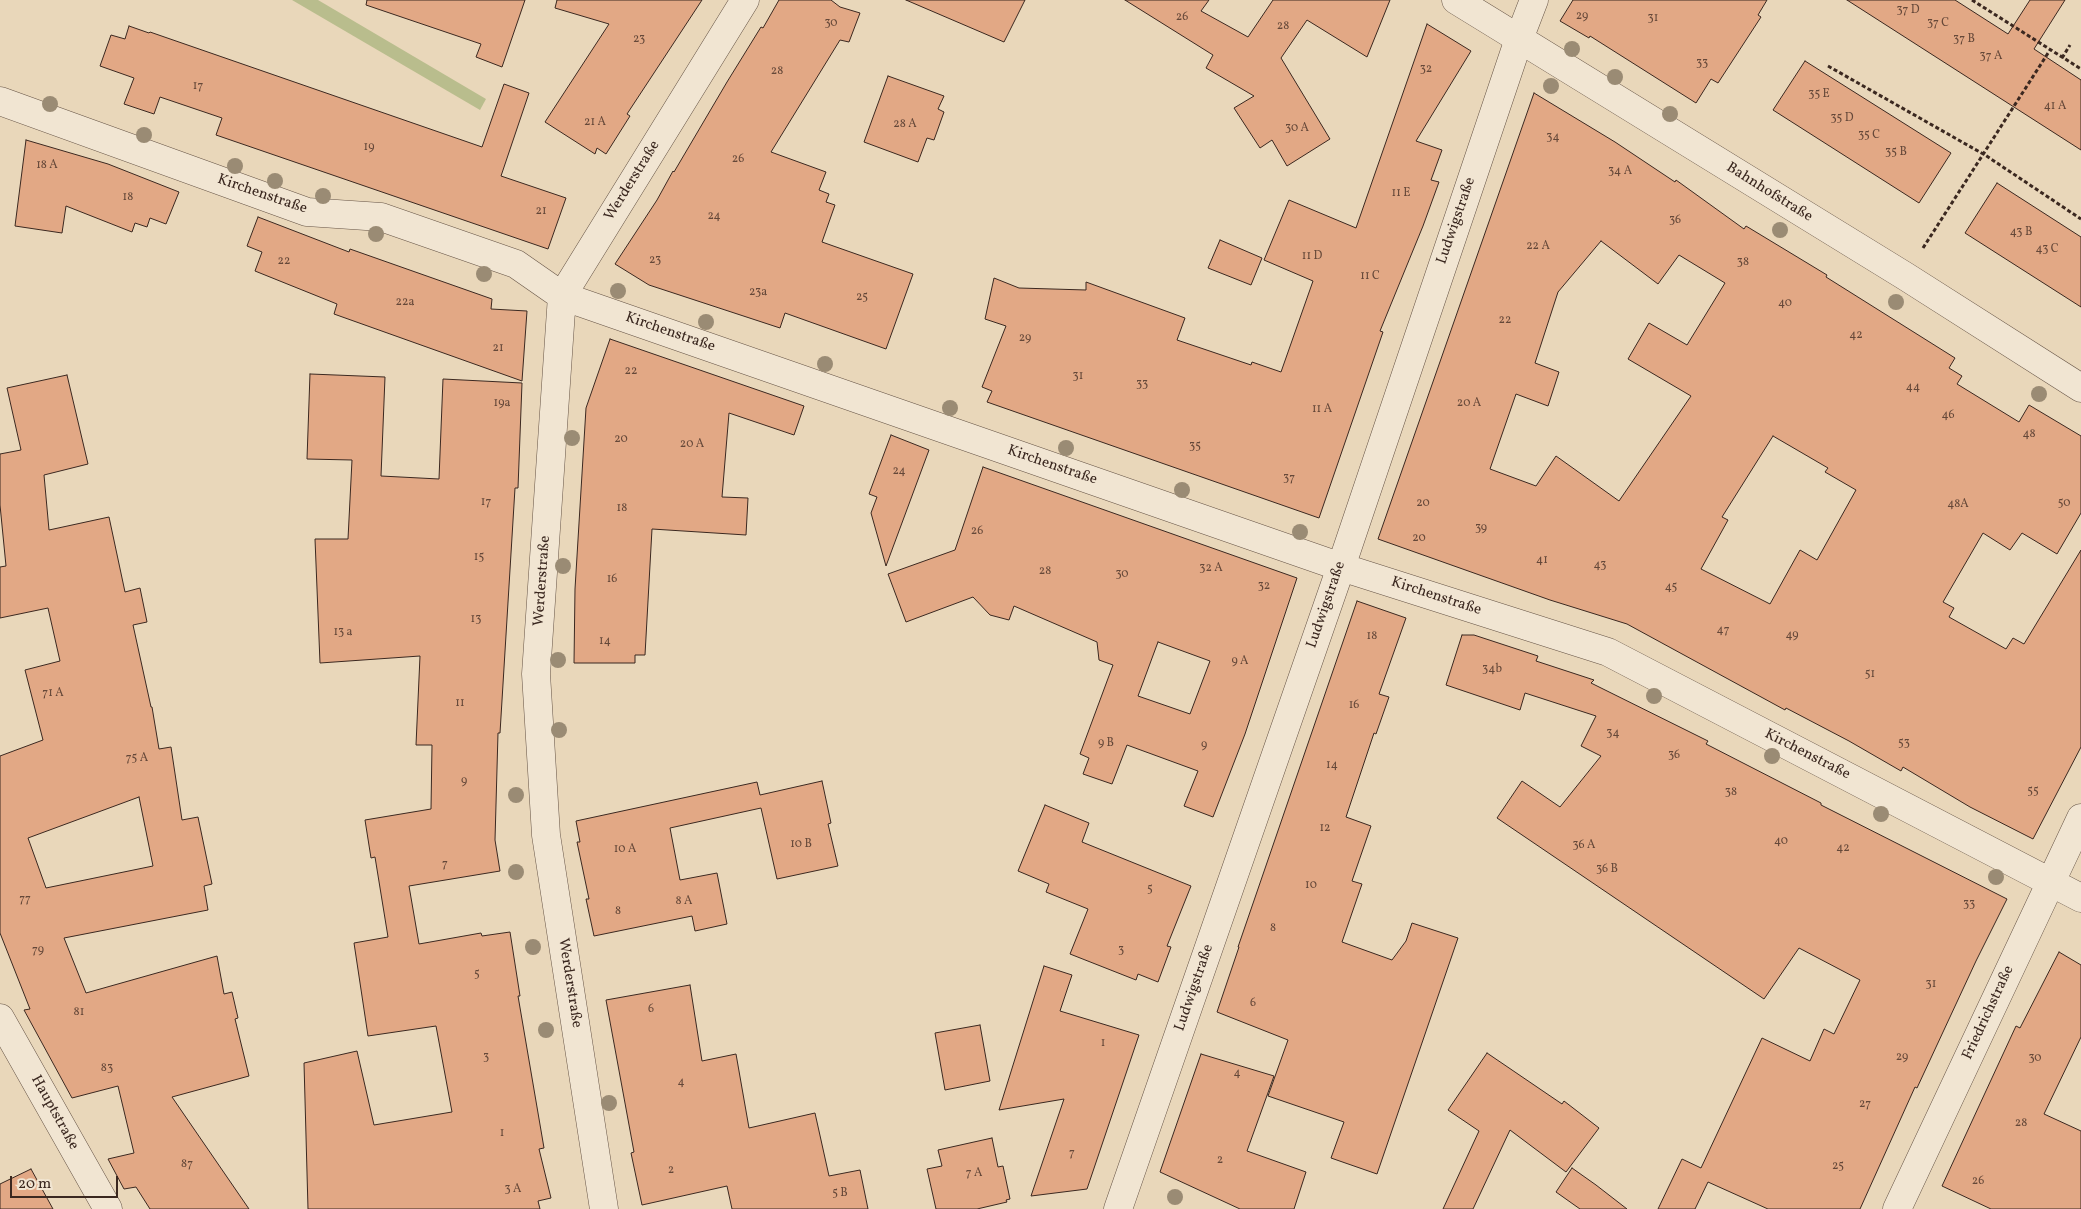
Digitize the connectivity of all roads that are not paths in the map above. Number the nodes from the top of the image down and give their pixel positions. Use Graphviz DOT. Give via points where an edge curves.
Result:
graph roads {
  1 [pos="745,0"];
  2 [pos="1456,0"];
  3 [pos="1534,0"];
  4 [pos="1519,39"];
  5 [pos="0,101"];
  6 [pos="562,296"];
  7 [pos="2081,388"];
  8 [pos="1341,567"];
  9 [pos="2081,818"];
  10 [pos="2052,882"];
  11 [pos="2081,898"];
  12 [pos="0,1018"];
  13 [pos="108,1209"];
  14 [pos="604,1209"];
  15 [pos="1118,1209"];
  16 [pos="1897,1209"];
  1 -- 6 [label="street, Werderstraße"];
  2 -- 4 [label="street, Bahnhofstraße"];
  3 -- 4 [label="street, Ludwigstraße"];
  4 -- 7 [label="street, Bahnhofstraße"];
  4 -- 8 [label="street, Ludwigstraße"];
  5 -- 6 [label="street, Kirchenstraße" via="307,212 381,216 516,264"];
  6 -- 8 [label="street, Kirchenstraße"];
  6 -- 14 [label="street, Werderstraße" via="536,674 546,835"];
  8 -- 10 [label="street, Kirchenstraße" via="1608,652"];
  8 -- 15 [label="street, Ludwigstraße"];
  9 -- 10 [label="street, Friedrichstraße"];
  10 -- 11 [label="street, Kirchenstraße"];
  10 -- 16 [label="street, Friedrichstraße"];
  12 -- 13 [label="street, Hauptstraße"];
}
